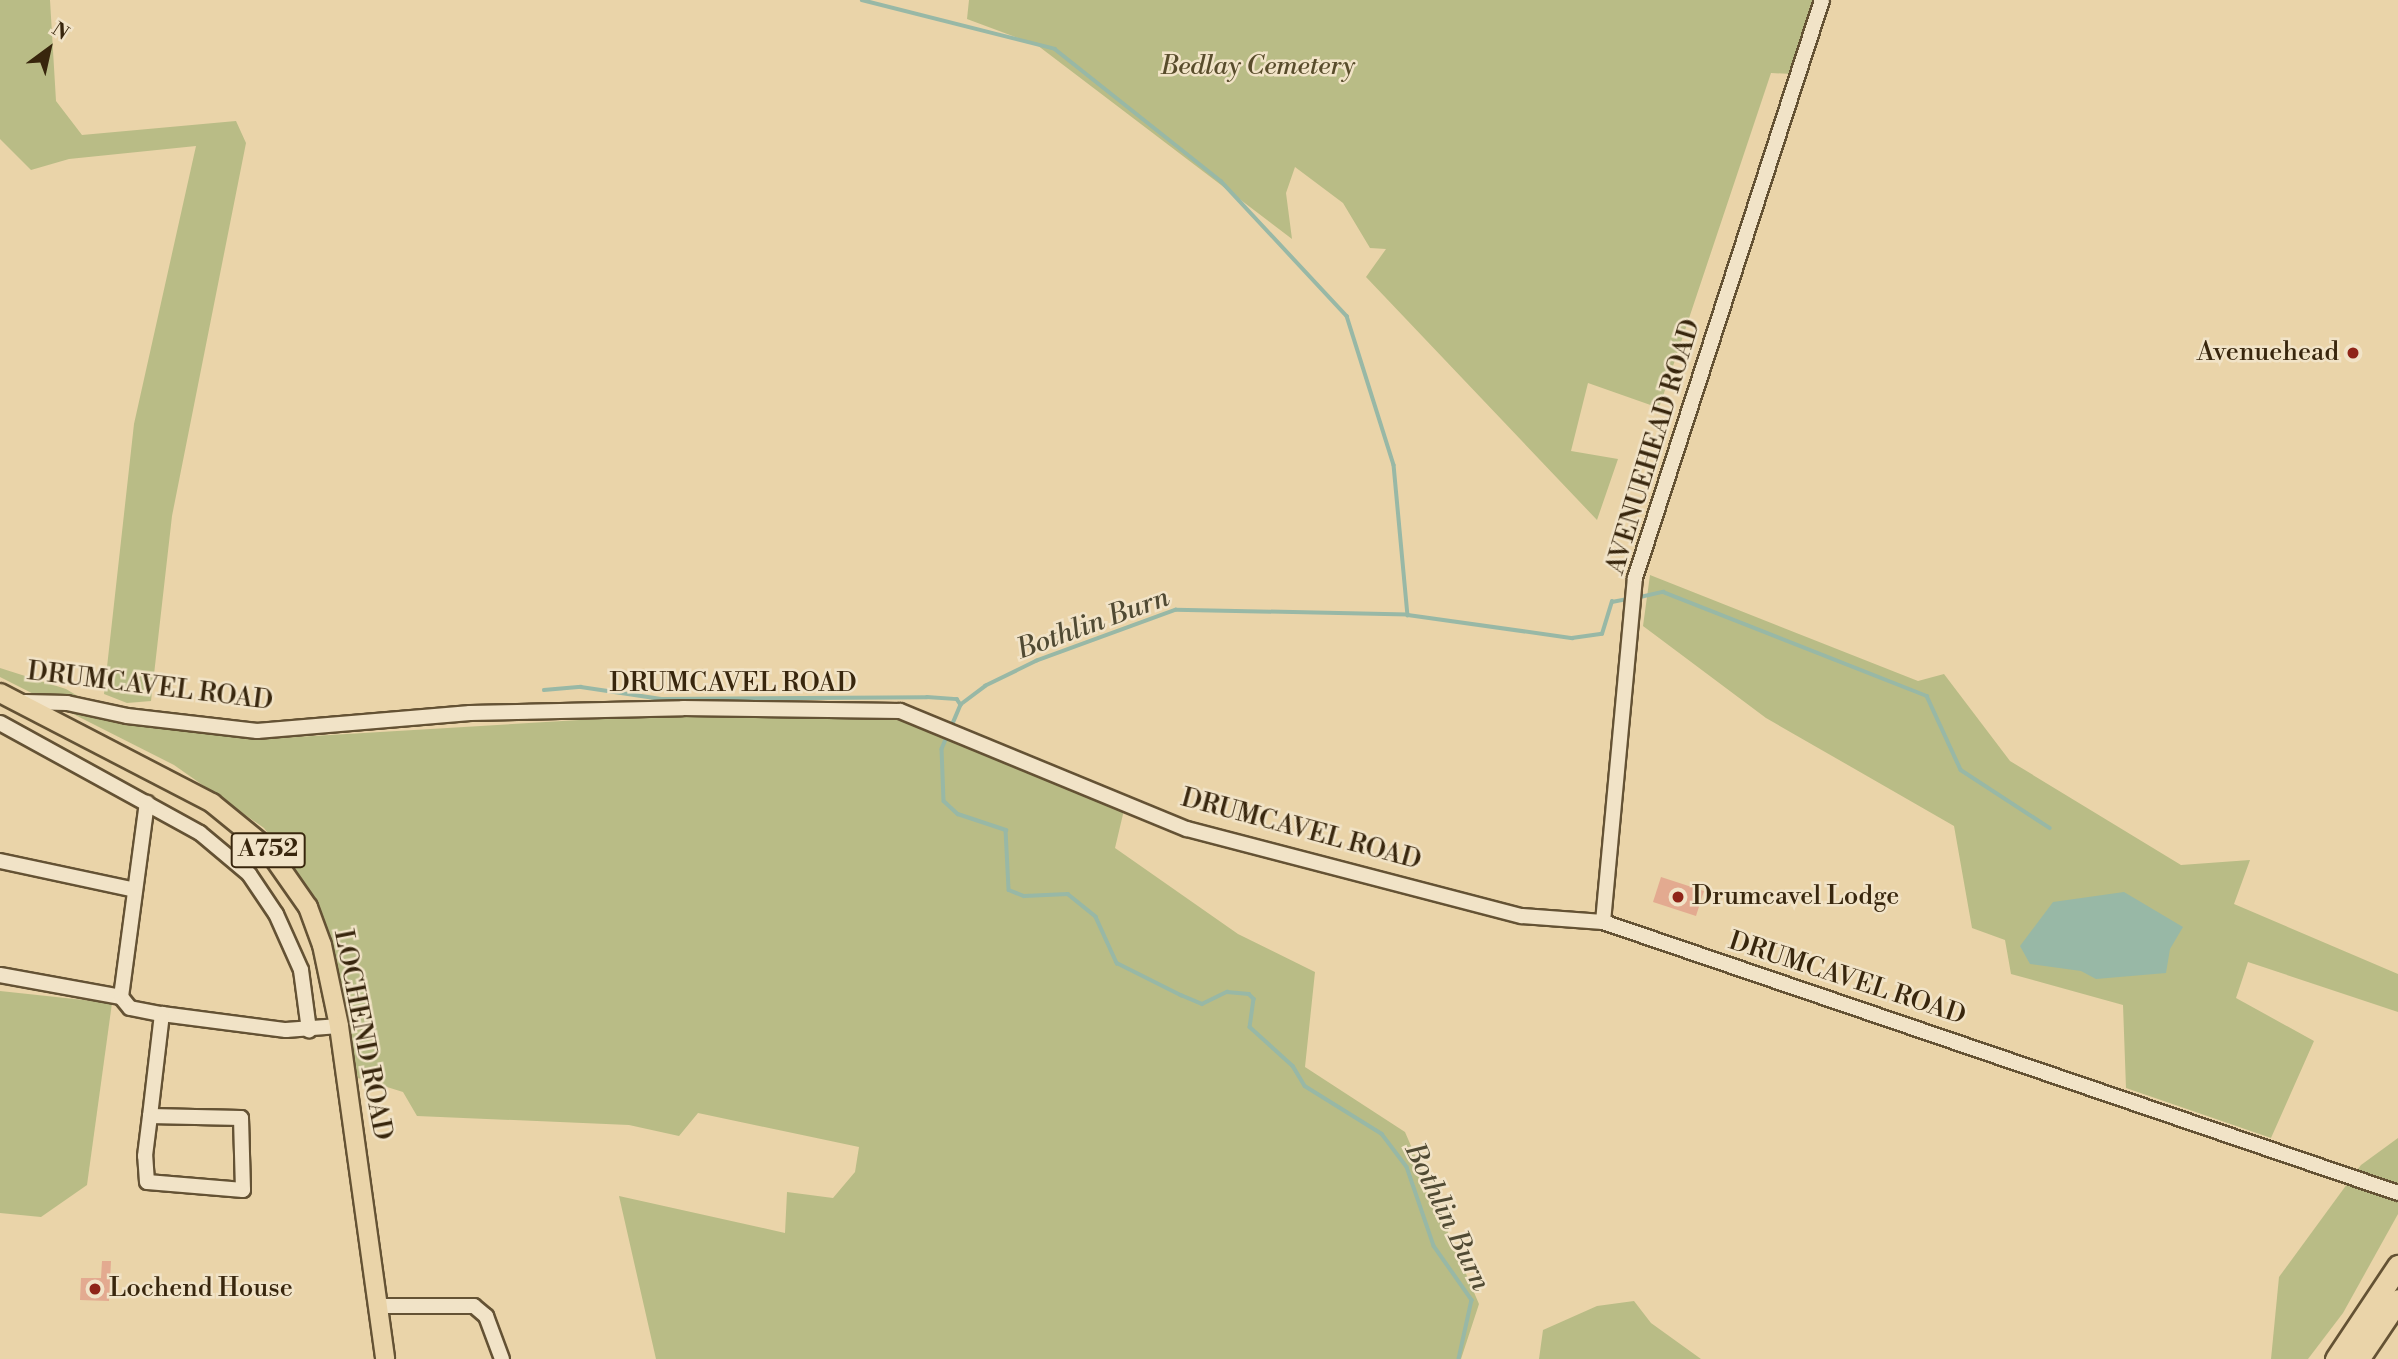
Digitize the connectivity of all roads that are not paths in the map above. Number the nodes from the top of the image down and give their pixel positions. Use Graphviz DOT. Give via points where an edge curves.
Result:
graph roads {
  1 [pos="1822,0"];
  2 [pos="0,693"];
  3 [pos="26,702"];
  4 [pos="0,723"];
  5 [pos="148,803"];
  6 [pos="0,861"];
  7 [pos="135,890"];
  8 [pos="1603,922"];
  9 [pos="0,975"];
  10 [pos="121,997"];
  11 [pos="162,1014"];
  12 [pos="339,1026"];
  13 [pos="309,1030"];
  14 [pos="150,1116"];
  15 [pos="2398,1193"];
  16 [pos="2398,1266"];
  17 [pos="2398,1300"];
  18 [pos="381,1306"];
  19 [pos="385,1359"];
  20 [pos="502,1359"];
  21 [pos="2336,1359"];
  22 [pos="2358,1359"];
  1 -- 8 [label="street, AVENUEHEAD ROAD" via="1635,578"];
  2 -- 3 [label="main road, DRUMCAVEL ROAD / A752"];
  3 -- 8 [label="street, DRUMCAVEL ROAD" via="67,703 127,716 257,731 456,714 683,708 900,711 1187,829 1522,916"];
  3 -- 12 [label="main road, LOCHEND ROAD / A752" via="212,803 266,847 308,907 322,945"];
  4 -- 5 [label="street"];
  5 -- 7 [label="street"];
  5 -- 13 [label="street" via="221,848 249,874 276,914 300,970"];
  6 -- 7 [label="street"];
  7 -- 10 [label="street"];
  8 -- 15 [label="street, DRUMCAVEL ROAD"];
  9 -- 10 [label="street"];
  10 -- 11 [label="street" via="130,1008"];
  11 -- 13 [label="street"];
  11 -- 14 [label="street"];
  12 -- 13 [label="street"];
  12 -- 18 [label="main road, LOCHEND ROAD / A752"];
  14 -- 14 [label="street" via="242,1118 243,1190 147,1182"];
  16 -- 21 [label="highway"];
  17 -- 22 [label="highway"];
  18 -- 19 [label="main road, LOCHEND ROAD / A752"];
  18 -- 20 [label="street" via="474,1306 486,1316"];
}
